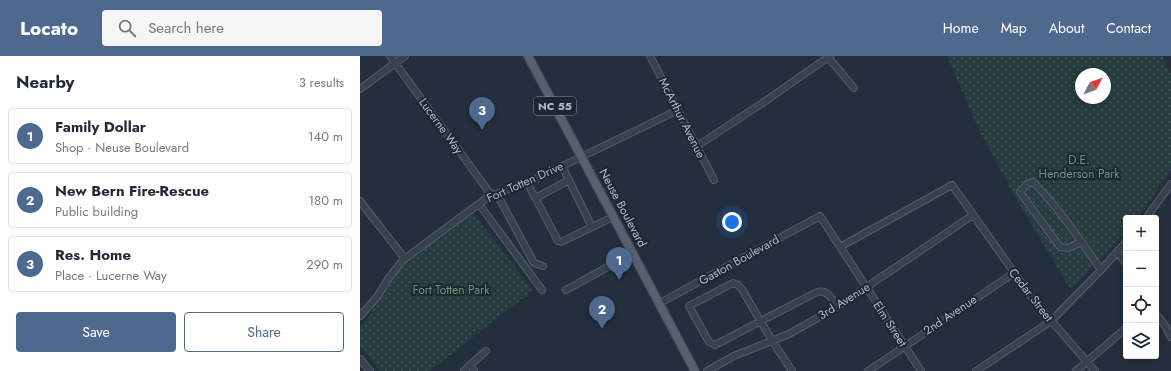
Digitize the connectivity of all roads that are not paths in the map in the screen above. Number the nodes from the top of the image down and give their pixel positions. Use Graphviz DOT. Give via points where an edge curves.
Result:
graph roads {
  1 [pos="390,56"];
  2 [pos="405,56"];
  3 [pos="528,56"];
  4 [pos="650,56"];
  5 [pos="829,56"];
  6 [pos="395,63"];
  7 [pos="854,88"];
  8 [pos="360,89"];
  9 [pos="678,110"];
  10 [pos="697,146"];
  11 [pos="582,157"];
  12 [pos="562,166"];
  13 [pos="569,180"];
  14 [pos="714,180"];
  15 [pos="527,182"];
  16 [pos="1171,184"];
  17 [pos="494,195"];
  18 [pos="536,198"];
  19 [pos="360,201"];
  20 [pos="479,204"];
  21 [pos="973,215"];
  22 [pos="1148,215"];
  23 [pos="613,216"];
  24 [pos="820,216"];
  25 [pos="592,227"];
  26 [pos="1081,242"];
  27 [pos="1123,245"];
  28 [pos="840,247"];
  29 [pos="1117,252"];
  30 [pos="633,253"];
  31 [pos="405,258"];
  32 [pos="1123,259"];
  33 [pos="543,266"];
  34 [pos="1101,270"];
  35 [pos="1014,273"];
  36 [pos="866,288"];
  37 [pos="542,290"];
  38 [pos="566,290"];
  39 [pos="658,304"];
  40 [pos="837,307"];
  41 [pos="360,316"];
  42 [pos="1159,318"];
  43 [pos="1171,320"];
  44 [pos="1050,321"];
  45 [pos="760,322"];
  46 [pos="1165,326"];
  47 [pos="1123,331"];
  48 [pos="1171,337"];
  49 [pos="772,340"];
  50 [pos="905,346"];
  51 [pos="486,351"];
  52 [pos="360,359"];
  53 [pos="1087,362"];
  54 [pos="470,365"];
  55 [pos="370,371"];
  56 [pos="464,371"];
  57 [pos="474,371"];
  58 [pos="695,371"];
  59 [pos="707,371"];
  60 [pos="792,371"];
  61 [pos="868,371"];
  62 [pos="921,371"];
  63 [pos="976,371"];
  64 [pos="1076,371"];
  65 [pos="1095,371"];
  1 -- 6 [label="street, Lucerne Way"];
  2 -- 6 [label="street"];
  3 -- 11 [label="main road, Neuse Boulevard / NC 55"];
  4 -- 9 [label="street, McArthur Avenue"];
  5 -- 7 [label="street"];
  5 -- 10 [label="street"];
  6 -- 8 [label="street"];
  6 -- 17 [label="street, Lucerne Way"];
  9 -- 10 [label="street, McArthur Avenue"];
  9 -- 11 [label="street, Fort Totten Drive"];
  10 -- 14 [label="street, McArthur Avenue"];
  11 -- 12 [label="street, Fort Totten Drive"];
  11 -- 23 [label="main road, Neuse Boulevard / NC 55"];
  12 -- 13 [label="street"];
  12 -- 15 [label="street, Fort Totten Drive"];
  13 -- 18 [label="street"];
  13 -- 25 [label="street"];
  15 -- 17 [label="street, Fort Totten Drive"];
  15 -- 18 [label="street"];
  16 -- 22 [label="street"];
  17 -- 20 [label="street, Fort Totten Drive"];
  17 -- 33 [label="street, Lucerne Way" via="534,263"];
  18 -- 25 [label="street" via="558,241 561,242"];
  19 -- 31 [label="street"];
  20 -- 31 [label="street, Fort Totten Drive"];
  20 -- 37 [label="street"];
  21 -- 28 [label="street, Cedar Street" via="952,185"];
  21 -- 35 [label="street, Cedar Street"];
  21 -- 36 [label="street, 3rd Avenue"];
  23 -- 25 [label="street"];
  23 -- 30 [label="main road, Neuse Boulevard / NC 55"];
  24 -- 28 [label="street, Elm Street"];
  24 -- 39 [label="street, Gaston Boulevard"];
  26 -- 26 [label="street" via="1041,190 1033,182 1027,184 1020,192 1060,248 1068,248"];
  26 -- 34 [label="street"];
  27 -- 29 [label="street"];
  28 -- 36 [label="street, Elm Street"];
  29 -- 32 [label="street"];
  29 -- 34 [label="street"];
  30 -- 38 [label="street"];
  30 -- 39 [label="main road, Neuse Boulevard / NC 55"];
  31 -- 41 [label="street, Fort Totten Drive"];
  34 -- 44 [label="street"];
  35 -- 44 [label="street, Cedar Street"];
  35 -- 50 [label="street, 2nd Avenue"];
  36 -- 40 [label="street, 3rd Avenue"];
  36 -- 50 [label="street, Elm Street"];
  39 -- 58 [label="main road, Neuse Boulevard / NC 55"];
  40 -- 45 [label="street" via="828,294 821,291"];
  40 -- 49 [label="street, 3rd Avenue" via="789,334"];
  42 -- 46 [label="street"];
  43 -- 46 [label="street"];
  44 -- 53 [label="street, Cedar Street"];
  44 -- 63 [label="street"];
  45 -- 45 [label="street" via="742,289 732,283 689,306 709,342 715,345"];
  45 -- 49 [label="street"];
  46 -- 48 [label="street"];
  47 -- 53 [label="street"];
  49 -- 59 [label="street, 3rd Avenue"];
  49 -- 60 [label="street"];
  50 -- 61 [label="street, 2nd Avenue"];
  50 -- 62 [label="street, Elm Street"];
  51 -- 54 [label="street"];
  52 -- 55 [label="street"];
  53 -- 64 [label="street"];
  53 -- 65 [label="street, Cedar Street"];
  54 -- 56 [label="street"];
  54 -- 57 [label="street"];
}
